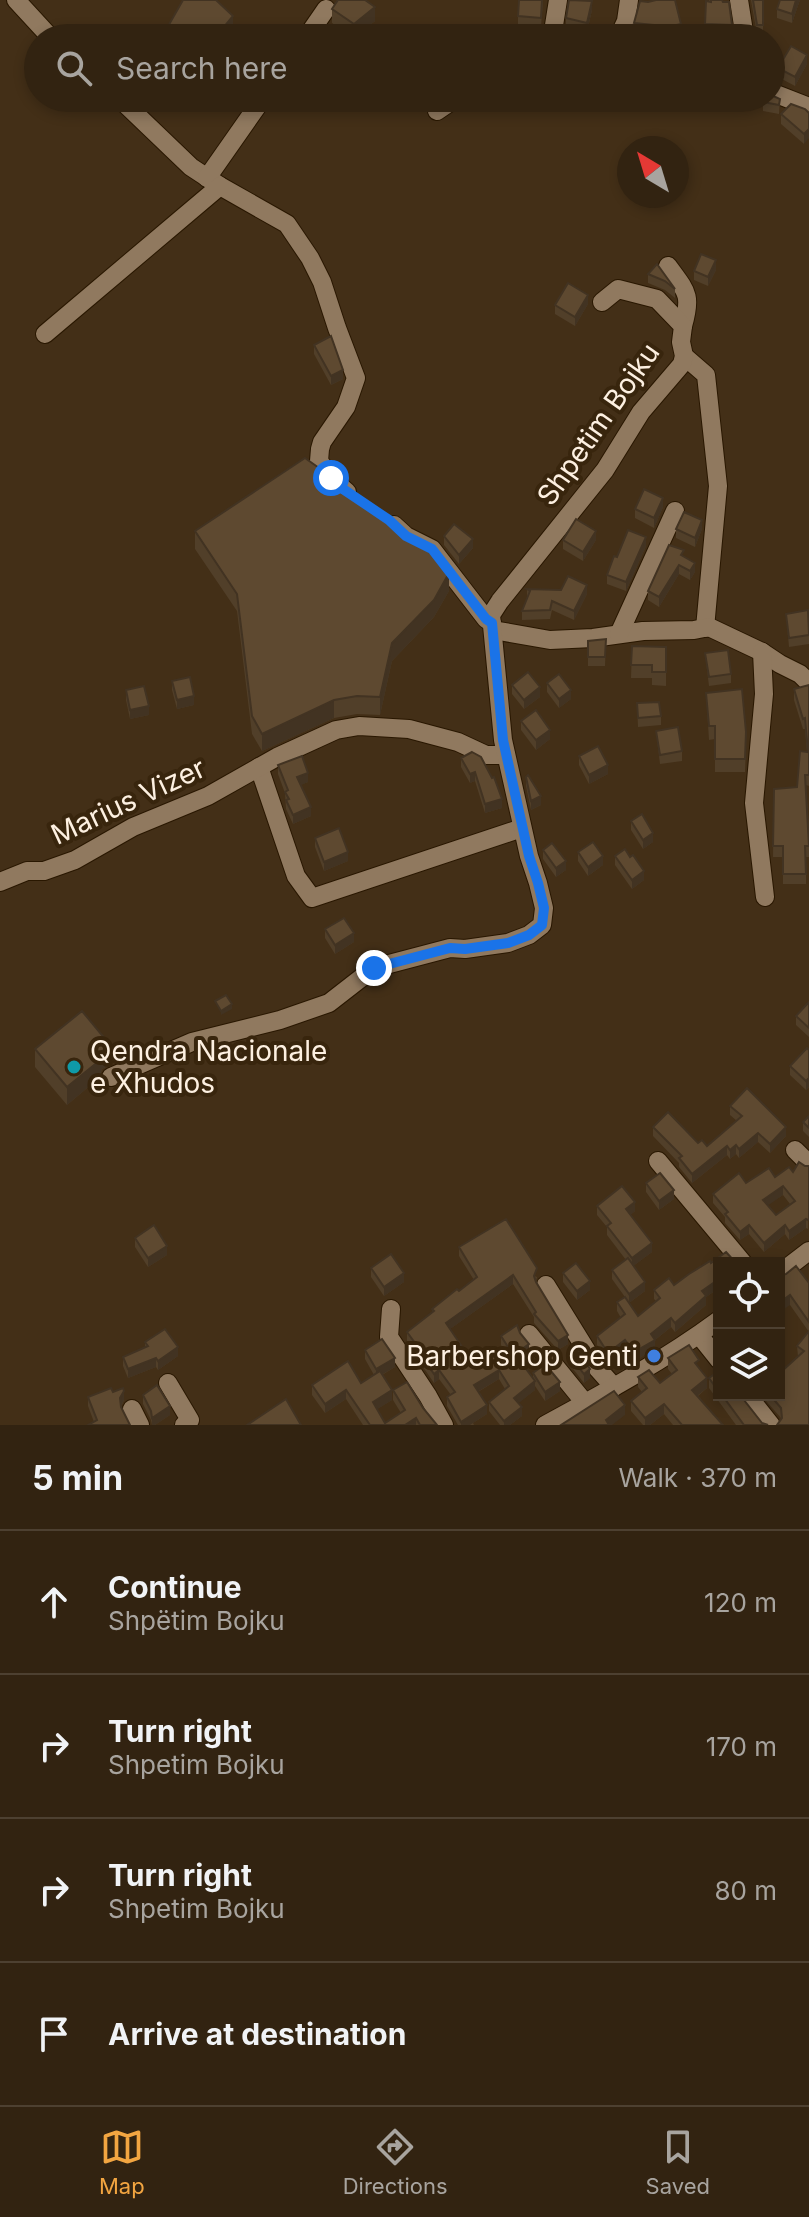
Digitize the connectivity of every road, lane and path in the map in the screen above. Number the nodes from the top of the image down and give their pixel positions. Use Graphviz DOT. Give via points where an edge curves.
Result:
graph roads {
  1 [pos="16,0"];
  2 [pos="558,0"];
  3 [pos="629,0"];
  4 [pos="739,0"];
  5 [pos="326,9"];
  6 [pos="38,24"];
  7 [pos="316,24"];
  8 [pos="554,24"];
  9 [pos="625,24"];
  10 [pos="743,24"];
  11 [pos="785,98"];
  12 [pos="809,107"];
  13 [pos="134,112"];
  14 [pos="255,112"];
  15 [pos="214,182"];
  16 [pos="668,266"];
  17 [pos="602,302"];
  18 [pos="683,326"];
  19 [pos="45,334"];
  20 [pos="684,356"];
  21 [pos="675,511"];
  22 [pos="493,626"];
  23 [pos="705,628"];
  24 [pos="619,634"];
  25 [pos="762,652"];
  26 [pos="809,683"];
  27 [pos="506,755"];
  28 [pos="259,767"];
  29 [pos="522,828"];
  30 [pos="0,882"];
  31 [pos="765,897"];
  32 [pos="111,1077"];
  33 [pos="795,1150"];
  34 [pos="658,1161"];
  35 [pos="809,1164"];
  36 [pos="809,1251"];
  37 [pos="738,1257"];
  38 [pos="785,1269"];
  39 [pos="546,1285"];
  40 [pos="391,1309"];
  41 [pos="713,1324"];
  42 [pos="529,1334"];
  43 [pos="699,1335"];
  44 [pos="713,1352"];
  45 [pos="168,1383"];
  46 [pos="614,1387"];
  47 [pos="752,1401"];
  48 [pos="585,1403"];
  49 [pos="184,1425"];
  50 [pos="444,1425"];
  51 [pos="545,1425"];
  52 [pos="771,1425"];
  1 -- 6 [label="street"];
  2 -- 8 [label="street"];
  3 -- 9 [label="street"];
  4 -- 10 [label="street"];
  5 -- 7 [label="street"];
  11 -- 12 [label="street"];
  13 -- 15 [label="street"];
  14 -- 15 [label="street"];
  15 -- 19 [label="street"];
  15 -- 22 [label="street" via="287,224 322,282 356,378 346,407 322,442 319,461 343,489 432,549"];
  16 -- 18 [label="street" via="689,304"];
  17 -- 18 [label="street, Shpetim Bojku" via="618,289 657,299"];
  18 -- 20 [label="street, Shpetim Bojku"];
  20 -- 22 [label="street, Shpetim Bojku" via="605,470 500,601 491,615"];
  20 -- 23 [label="street" via="706,375 718,486"];
  21 -- 24 [label="street"];
  22 -- 24 [label="street" via="550,640"];
  22 -- 27 [label="street"];
  23 -- 24 [label="street"];
  23 -- 25 [label="street"];
  25 -- 26 [label="street"];
  25 -- 31 [label="street" via="764,694 754,803"];
  27 -- 28 [label="street, Marius Vizer" via="486,755 421,731 359,726 336,730"];
  27 -- 29 [label="street"];
  28 -- 29 [label="street" via="296,876 312,898"];
  28 -- 30 [label="street, Marius Vizer" via="75,860"];
  29 -- 32 [label="street" via="544,908 542,925 529,935 374,968 329,1003 192,1042"];
  33 -- 35 [label="street"];
  34 -- 37 [label="street"];
  36 -- 38 [label="street"];
  39 -- 46 [label="street"];
  40 -- 50 [label="street" via="389,1337"];
  41 -- 43 [label="street"];
  42 -- 48 [label="street"];
  43 -- 44 [label="street"];
  43 -- 46 [label="street"];
  45 -- 49 [label="street" via="190,1420"];
  46 -- 48 [label="street"];
  47 -- 52 [label="street"];
  48 -- 51 [label="street"];
}
